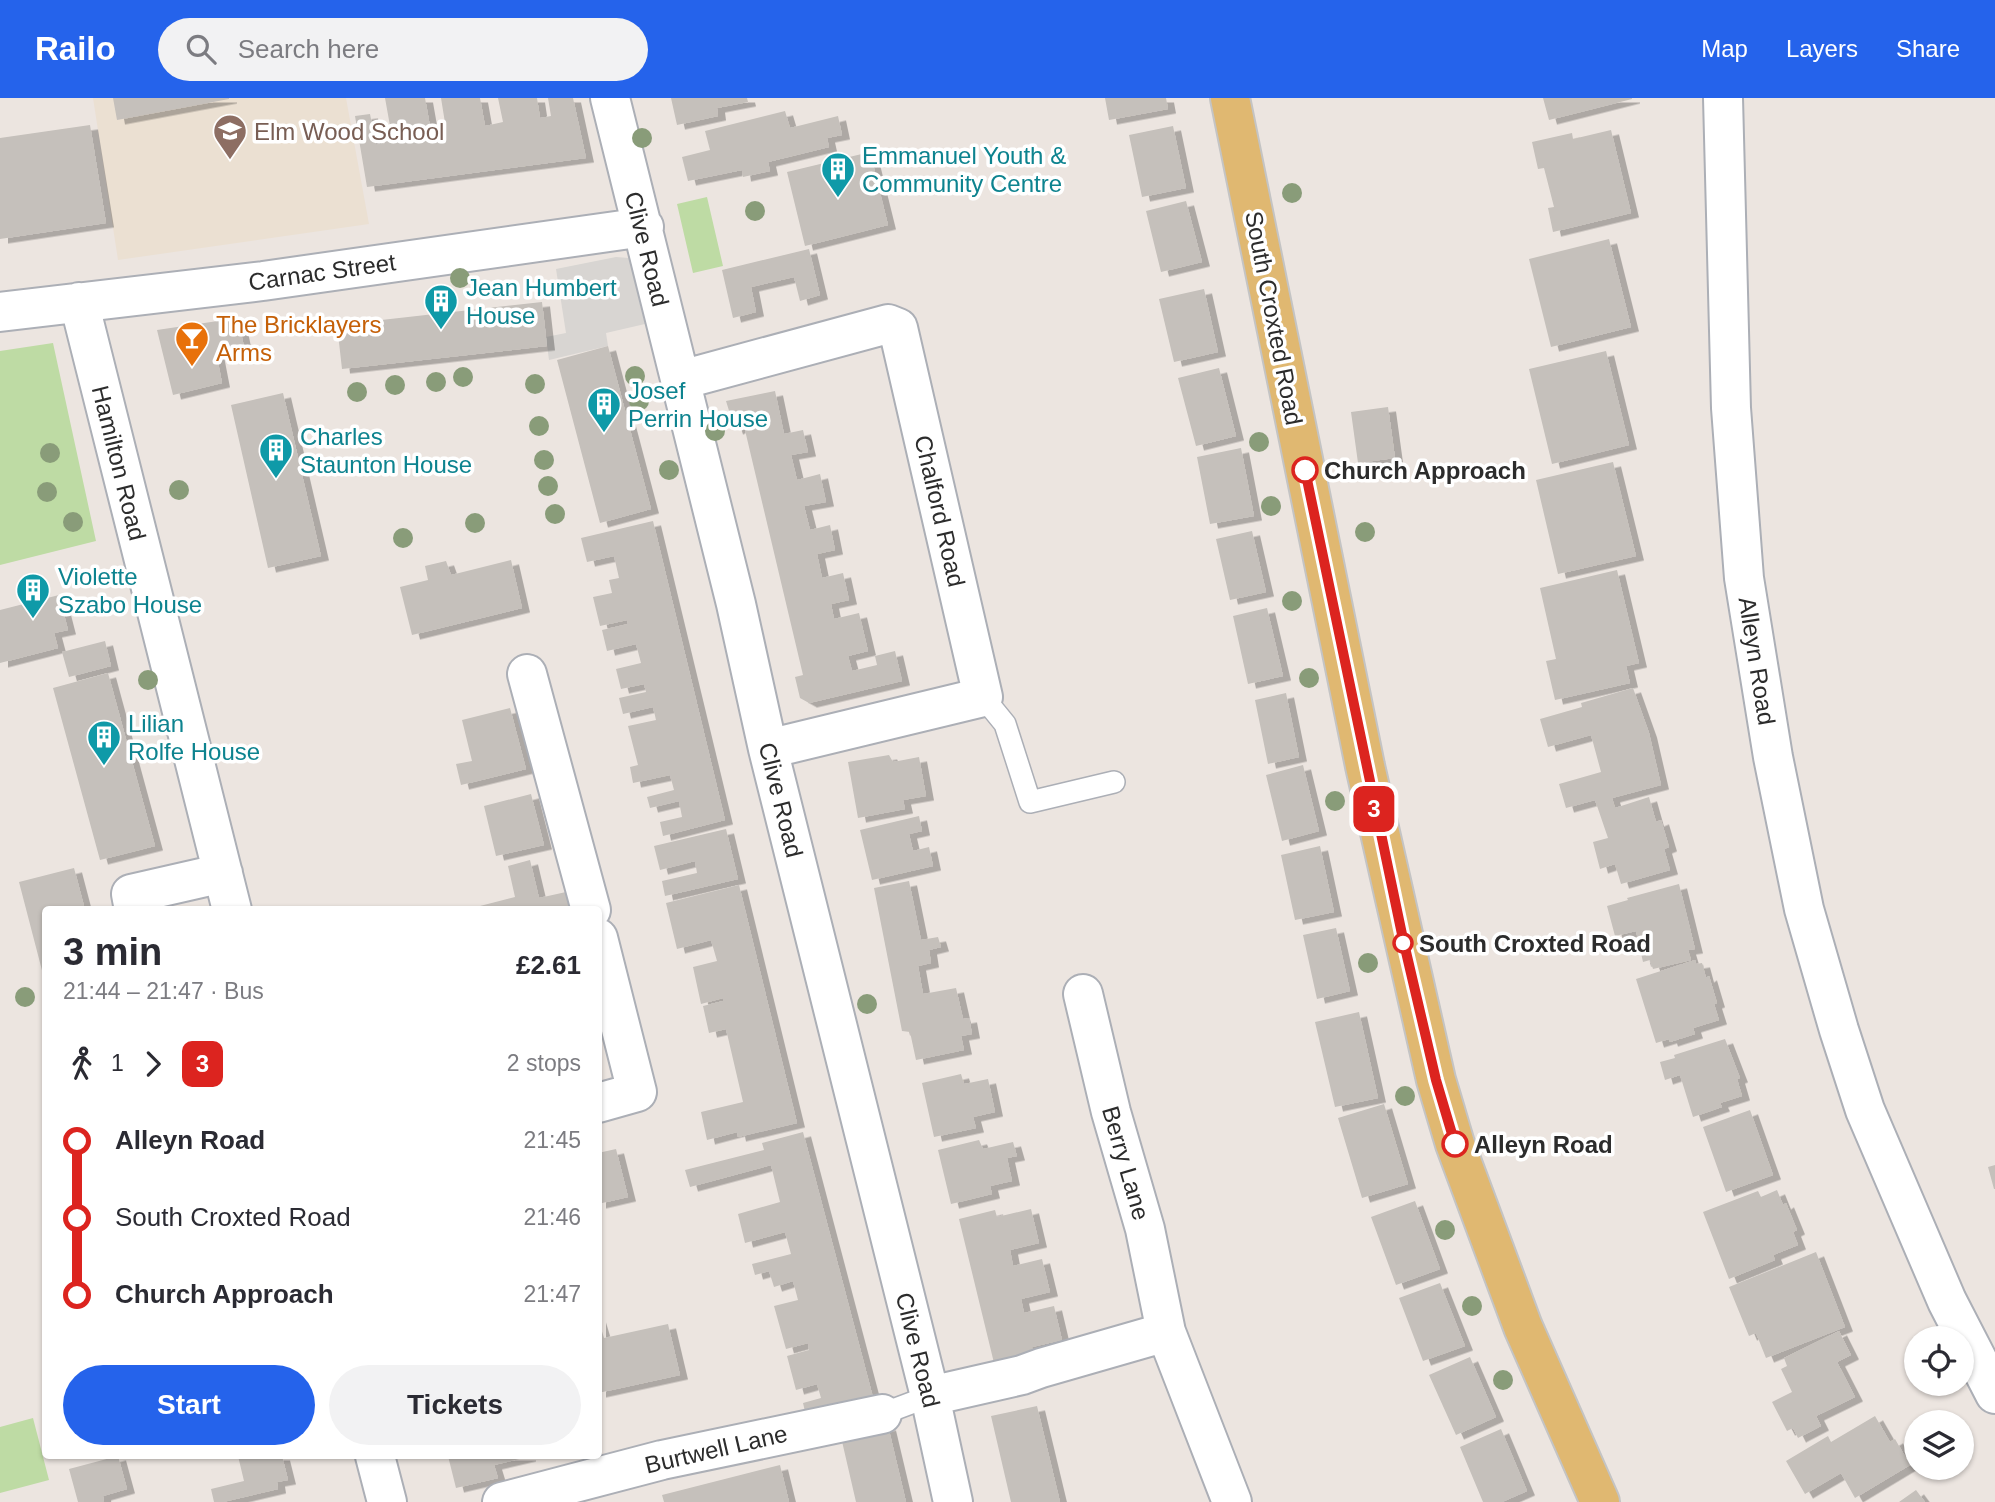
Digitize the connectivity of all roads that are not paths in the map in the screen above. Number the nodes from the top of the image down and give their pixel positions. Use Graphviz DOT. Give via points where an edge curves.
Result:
graph roads {
  1 [pos="610,98"];
  2 [pos="1230,98"];
  3 [pos="1723,98"];
  4 [pos="644,227"];
  5 [pos="79,302"];
  6 [pos="0,312"];
  7 [pos="681,380"];
  8 [pos="527,674"];
  9 [pos="983,697"];
  10 [pos="768,749"];
  11 [pos="1114,782"];
  12 [pos="223,873"];
  13 [pos="133,906"];
  14 [pos="231,906"];
  15 [pos="590,906"];
  16 [pos="602,954"];
  17 [pos="1083,994"];
  18 [pos="602,1102"];
  19 [pos="1166,1332"];
  20 [pos="1995,1394"];
  21 [pos="930,1396"];
  22 [pos="882,1413"];
  23 [pos="376,1459"];
  24 [pos="387,1502"];
  25 [pos="502,1502"];
  26 [pos="953,1502"];
  27 [pos="1232,1502"];
  28 [pos="1600,1502"];
  1 -- 4 [label="street, Clive Road"];
  2 -- 28 [label="main road, South Croxted Road" via="1365,766 1436,1080 1523,1326"];
  3 -- 20 [label="street, Alleyn Road" via="1731,408 1744,578 1804,909 1865,1110 1947,1301"];
  4 -- 5 [label="street, Carnac Street"];
  4 -- 7 [label="street, Clive Road"];
  5 -- 6 [label="street, Carnac Street"];
  5 -- 12 [label="street, Hamilton Road"];
  7 -- 9 [label="street, Chalford Road" via="888,324 898,328"];
  7 -- 10 [label="street, Clive Road"];
  8 -- 15 [label="street"];
  9 -- 10 [label="street"];
  9 -- 11 [label="lane" via="1005,724 1030,802"];
  10 -- 21 [label="street, Clive Road"];
  12 -- 13 [label="street" via="131,894"];
  12 -- 14 [label="street, Hamilton Road"];
  16 -- 18 [label="street" via="637,1092"];
  17 -- 19 [label="street, Berry Lane" via="1145,1229"];
  19 -- 21 [label="street" via="1022,1375"];
  19 -- 27 [label="street, Berry Lane"];
  21 -- 22 [label="lane, Burtwell Lane"];
  21 -- 26 [label="street, Clive Road"];
  22 -- 25 [label="street, Burtwell Lane" via="662,1460"];
  23 -- 24 [label="street"];
}
